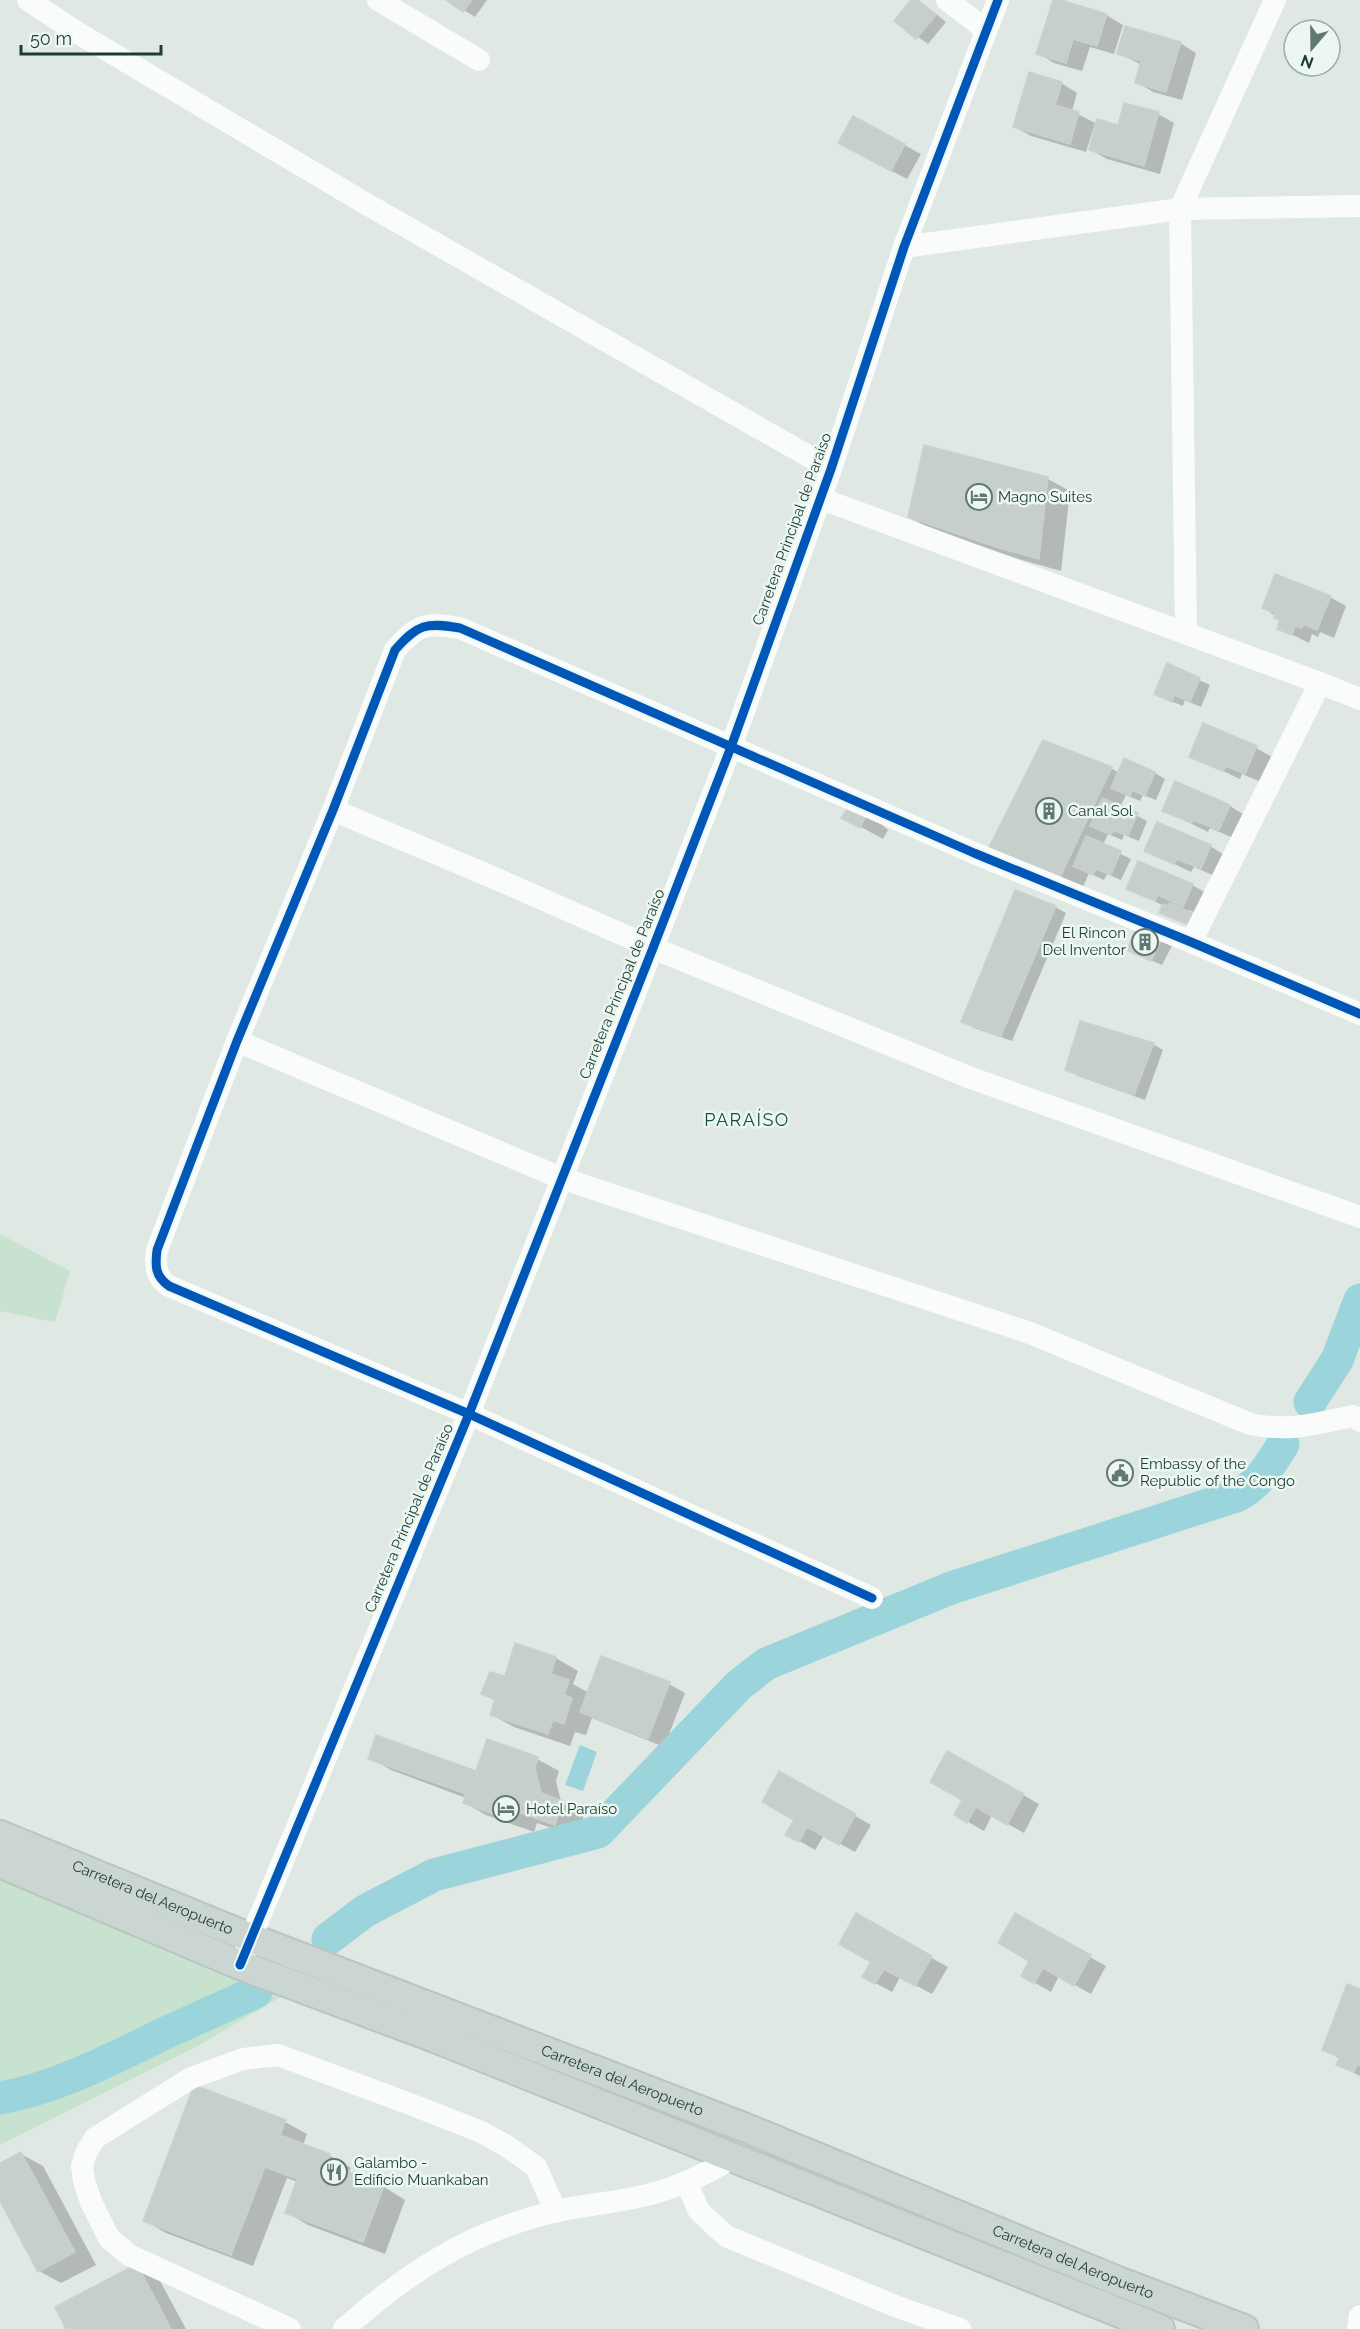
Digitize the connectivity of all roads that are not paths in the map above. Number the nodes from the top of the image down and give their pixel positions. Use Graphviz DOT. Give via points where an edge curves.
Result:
graph roads {
  1 [pos="28,0"];
  2 [pos="378,0"];
  3 [pos="947,0"];
  4 [pos="998,0"];
  5 [pos="1275,0"];
  6 [pos="986,30"];
  7 [pos="479,60"];
  8 [pos="1360,206"];
  9 [pos="1180,209"];
  10 [pos="904,247"];
  11 [pos="831,469"];
  12 [pos="819,498"];
  13 [pos="1186,633"];
  14 [pos="1320,683"];
  15 [pos="1360,699"];
  16 [pos="731,747"];
  17 [pos="333,810"];
  18 [pos="1191,942"];
  19 [pos="653,948"];
  20 [pos="1360,1014"];
  21 [pos="237,1041"];
  22 [pos="561,1178"];
  23 [pos="1360,1217"];
  24 [pos="1358,1413"];
  25 [pos="469,1414"];
  26 [pos="872,1598"];
  27 [pos="0,1834"];
  28 [pos="0,1863"];
  29 [pos="251,1938"];
  30 [pos="240,1965"];
  31 [pos="734,2157"];
  32 [pos="686,2182"];
  33 [pos="556,2212"];
  34 [pos="1360,2316"];
  35 [pos="290,2329"];
  36 [pos="344,2329"];
  37 [pos="960,2329"];
  38 [pos="1160,2329"];
  39 [pos="1244,2329"];
  40 [pos="1358,2329"];
  1 -- 11 [label="street" via="363,202"];
  2 -- 7 [label="street"];
  3 -- 6 [label="street"];
  4 -- 6 [label="street, Carretera Principal de Paraíso"];
  5 -- 9 [label="street"];
  6 -- 10 [label="street, Carretera Principal de Paraíso"];
  8 -- 9 [label="street"];
  9 -- 10 [label="street"];
  9 -- 13 [label="street"];
  10 -- 11 [label="street, Carretera Principal de Paraíso"];
  11 -- 12 [label="street, Carretera Principal de Paraíso"];
  12 -- 13 [label="street"];
  12 -- 16 [label="street, Carretera Principal de Paraíso"];
  13 -- 14 [label="street"];
  14 -- 15 [label="street"];
  14 -- 18 [label="street"];
  16 -- 17 [label="street" via="460,628 434,624 411,632 395,650"];
  16 -- 18 [label="street"];
  16 -- 19 [label="street, Carretera Principal de Paraíso"];
  17 -- 19 [label="street"];
  17 -- 21 [label="street"];
  18 -- 20 [label="street"];
  19 -- 22 [label="street, Carretera Principal de Paraíso"];
  19 -- 23 [label="street" via="971,1078"];
  21 -- 22 [label="street"];
  21 -- 25 [label="street" via="157,1250 155,1268 159,1279"];
  22 -- 24 [label="street" via="1030,1333 1250,1424 1274,1429 1305,1426"];
  22 -- 25 [label="street, Carretera Principal de Paraíso"];
  25 -- 26 [label="street"];
  25 -- 29 [label="street, Carretera Principal de Paraíso"];
  27 -- 29 [label="main road, Carretera del Aeropuerto"];
  28 -- 30 [label="main road, Carretera del Aeropuerto"];
  29 -- 30 [label="street, Carretera Principal de Paraíso"];
  29 -- 39 [label="main road, Carretera del Aeropuerto" via="746,2128"];
  30 -- 31 [label="main road, Carretera del Aeropuerto"];
  31 -- 32 [label="street"];
  31 -- 38 [label="main road, Carretera del Aeropuerto"];
  32 -- 33 [label="street" via="640,2197"];
  32 -- 37 [label="street" via="699,2211 726,2236"];
  33 -- 35 [label="street" via="536,2167 506,2145 278,2055 243,2059 191,2078 95,2138 82,2166 91,2202 109,2238 129,2255"];
  33 -- 36 [label="street" via="489,2232 432,2260 382,2295"];
  34 -- 40 [label="street"];
}
